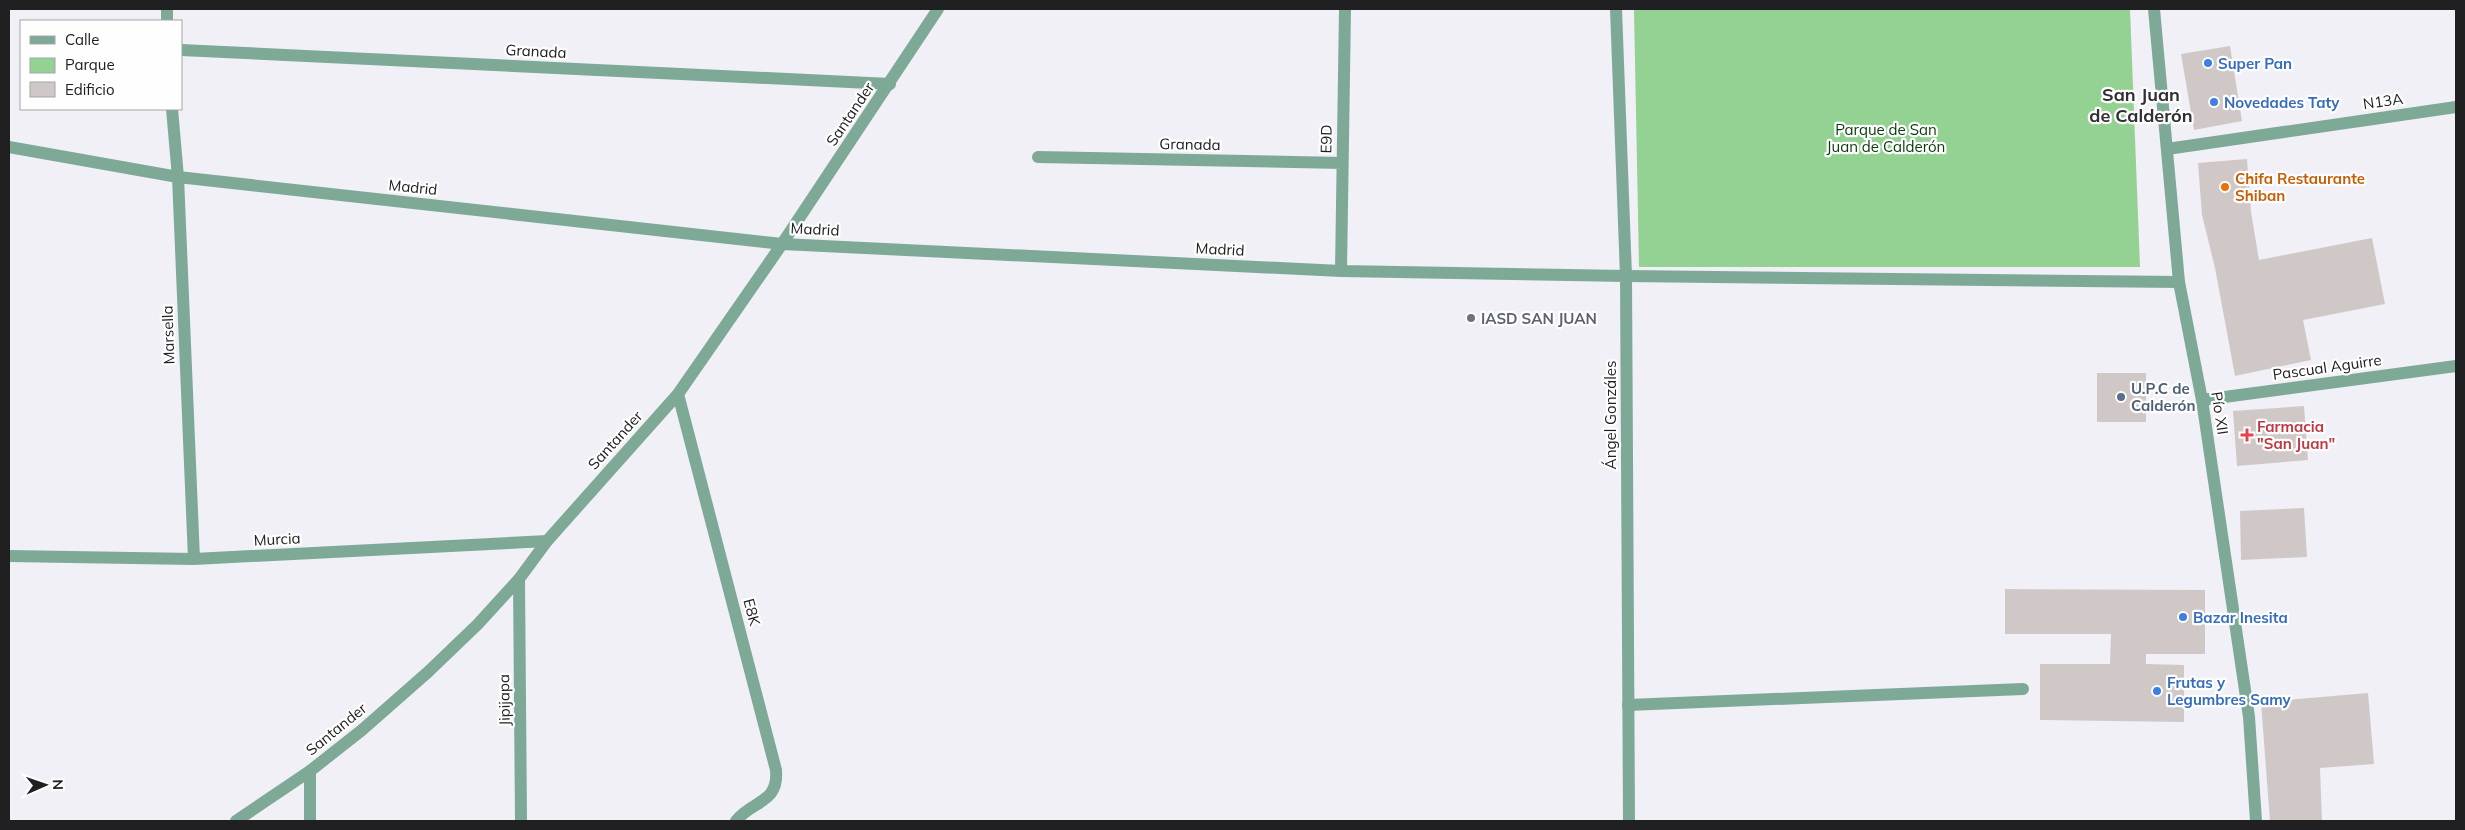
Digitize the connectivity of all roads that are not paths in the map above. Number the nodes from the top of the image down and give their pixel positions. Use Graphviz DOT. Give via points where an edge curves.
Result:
graph roads {
  1 [pos="938,9"];
  2 [pos="1345,9"];
  3 [pos="1616,9"];
  4 [pos="2154,9"];
  5 [pos="182,50"];
  6 [pos="890,84"];
  7 [pos="2456,107"];
  8 [pos="172,110"];
  9 [pos="9,147"];
  10 [pos="2167,149"];
  11 [pos="1038,157"];
  12 [pos="1342,163"];
  13 [pos="178,177"];
  14 [pos="782,244"];
  15 [pos="1340,271"];
  16 [pos="1626,276"];
  17 [pos="2179,282"];
  18 [pos="2456,366"];
  19 [pos="678,394"];
  20 [pos="2202,400"];
  21 [pos="547,541"];
  22 [pos="9,556"];
  23 [pos="194,559"];
  24 [pos="519,579"];
  25 [pos="2023,689"];
  26 [pos="1628,705"];
  27 [pos="310,771"];
  28 [pos="236,821"];
  29 [pos="310,821"];
  30 [pos="521,821"];
  31 [pos="736,821"];
  32 [pos="1629,821"];
  33 [pos="2256,821"];
  1 -- 6 [label="street, Santander"];
  2 -- 12 [label="street, E9D"];
  3 -- 16 [label="street, Ángel Gonzáles"];
  4 -- 10 [label="street, Pío XII"];
  5 -- 6 [label="street, Granada"];
  6 -- 14 [label="street, Santander"];
  7 -- 10 [label="street, N13A"];
  8 -- 13 [label="street, Marsella"];
  9 -- 13 [label="street, Madrid"];
  10 -- 17 [label="street, Pío XII"];
  11 -- 12 [label="street, Granada"];
  12 -- 15 [label="street, E9D"];
  13 -- 14 [label="street, Madrid"];
  13 -- 23 [label="street, Marsella"];
  14 -- 15 [label="street, Madrid"];
  14 -- 19 [label="street, Santander"];
  15 -- 16 [label="street, Madrid"];
  16 -- 17 [label="street, Madrid"];
  16 -- 26 [label="street, Ángel Gonzáles"];
  17 -- 20 [label="street, Pío XII"];
  18 -- 20 [label="street, Pascual Aguirre"];
  19 -- 21 [label="street, Santander"];
  19 -- 31 [label="street, E8K" via="776,770 775,790"];
  20 -- 33 [label="street, Pío XII" via="2249,718"];
  21 -- 23 [label="street, Murcia"];
  21 -- 24 [label="street, Santander"];
  22 -- 23 [label="street, Murcia"];
  24 -- 27 [label="street, Santander" via="428,672"];
  24 -- 30 [label="street, Jipijapa"];
  25 -- 26 [label="street"];
  26 -- 32 [label="street, Ángel Gonzáles"];
  27 -- 28 [label="street, Santander"];
  27 -- 29 [label="street"];
}
